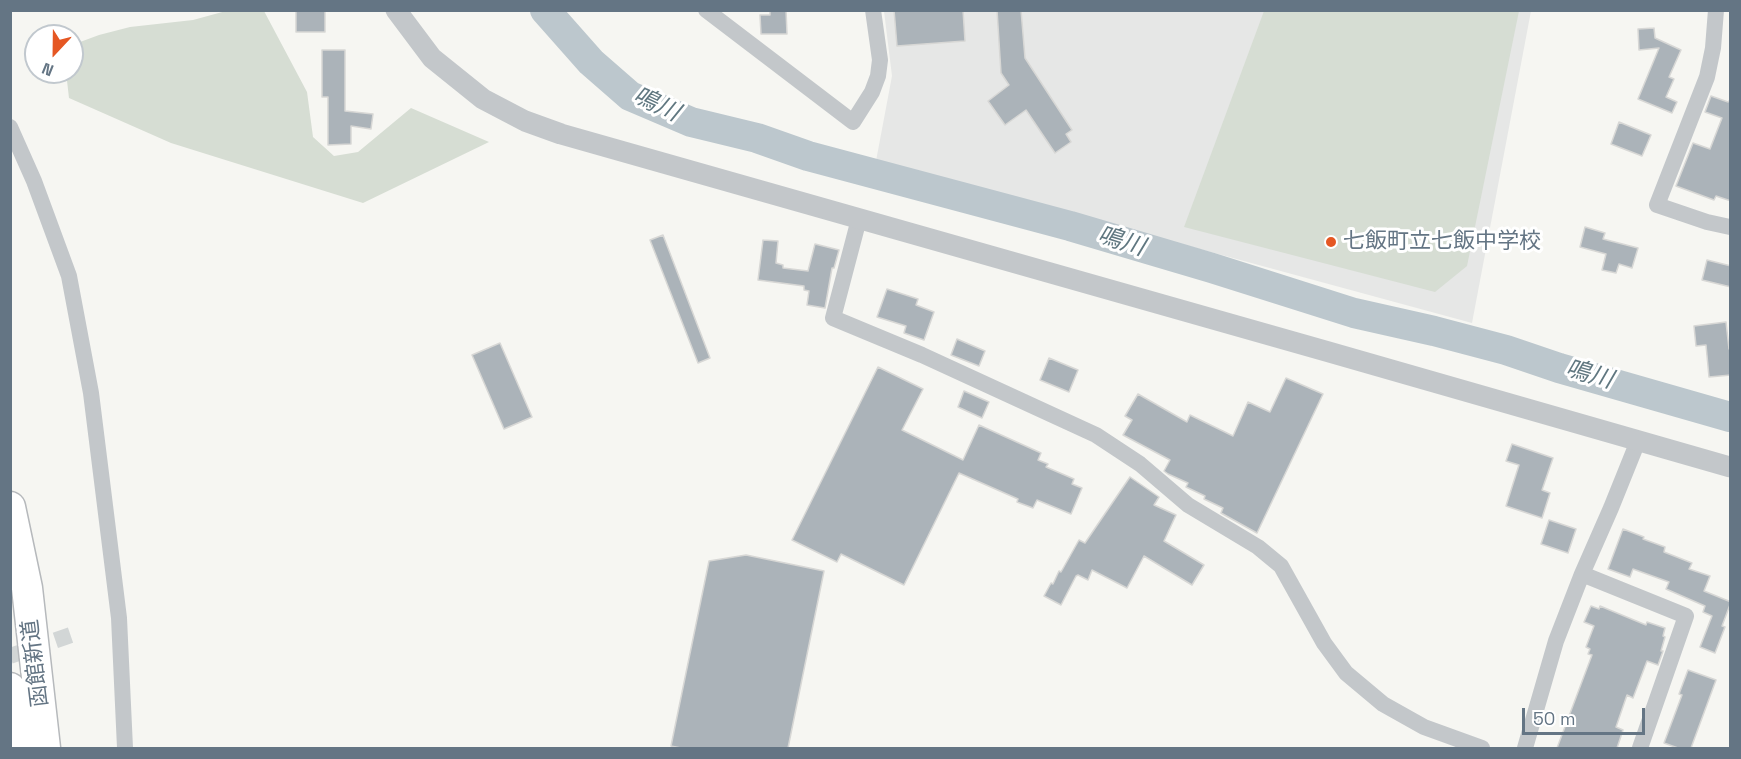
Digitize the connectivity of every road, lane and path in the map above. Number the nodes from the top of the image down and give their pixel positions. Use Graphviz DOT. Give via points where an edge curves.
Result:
graph roads {
  1 [pos="396,10"];
  2 [pos="706,10"];
  3 [pos="873,10"];
  4 [pos="1716,10"];
  5 [pos="10,127"];
  6 [pos="859,219"];
  7 [pos="1731,227"];
  8 [pos="1638,441"];
  9 [pos="1731,467"];
  10 [pos="10,507"];
  11 [pos="1582,574"];
  12 [pos="10,688"];
  13 [pos="17,748"];
  14 [pos="45,748"];
  15 [pos="125,748"];
  16 [pos="1482,748"];
  17 [pos="1525,748"];
  18 [pos="1641,748"];
  1 -- 6 [label="street" via="432,58 483,99 525,121"];
  2 -- 3 [label="street" via="853,122 878,76"];
  4 -- 7 [label="street" via="1707,77 1657,204"];
  5 -- 15 [label="street" via="69,276 91,393 119,618"];
  6 -- 8 [label="street"];
  6 -- 16 [label="street" via="833,318 1096,435 1140,464 1188,505 1258,547 1281,566 1324,643 1346,673 1383,704 1424,728"];
  8 -- 9 [label="street"];
  8 -- 11 [label="street"];
  10 -- 14 [label="highway, 函館新道" via="27,588"];
  11 -- 17 [label="street" via="1556,641"];
  11 -- 18 [label="street" via="1686,616"];
  12 -- 13 [label="highway, 函館新道"];
}
